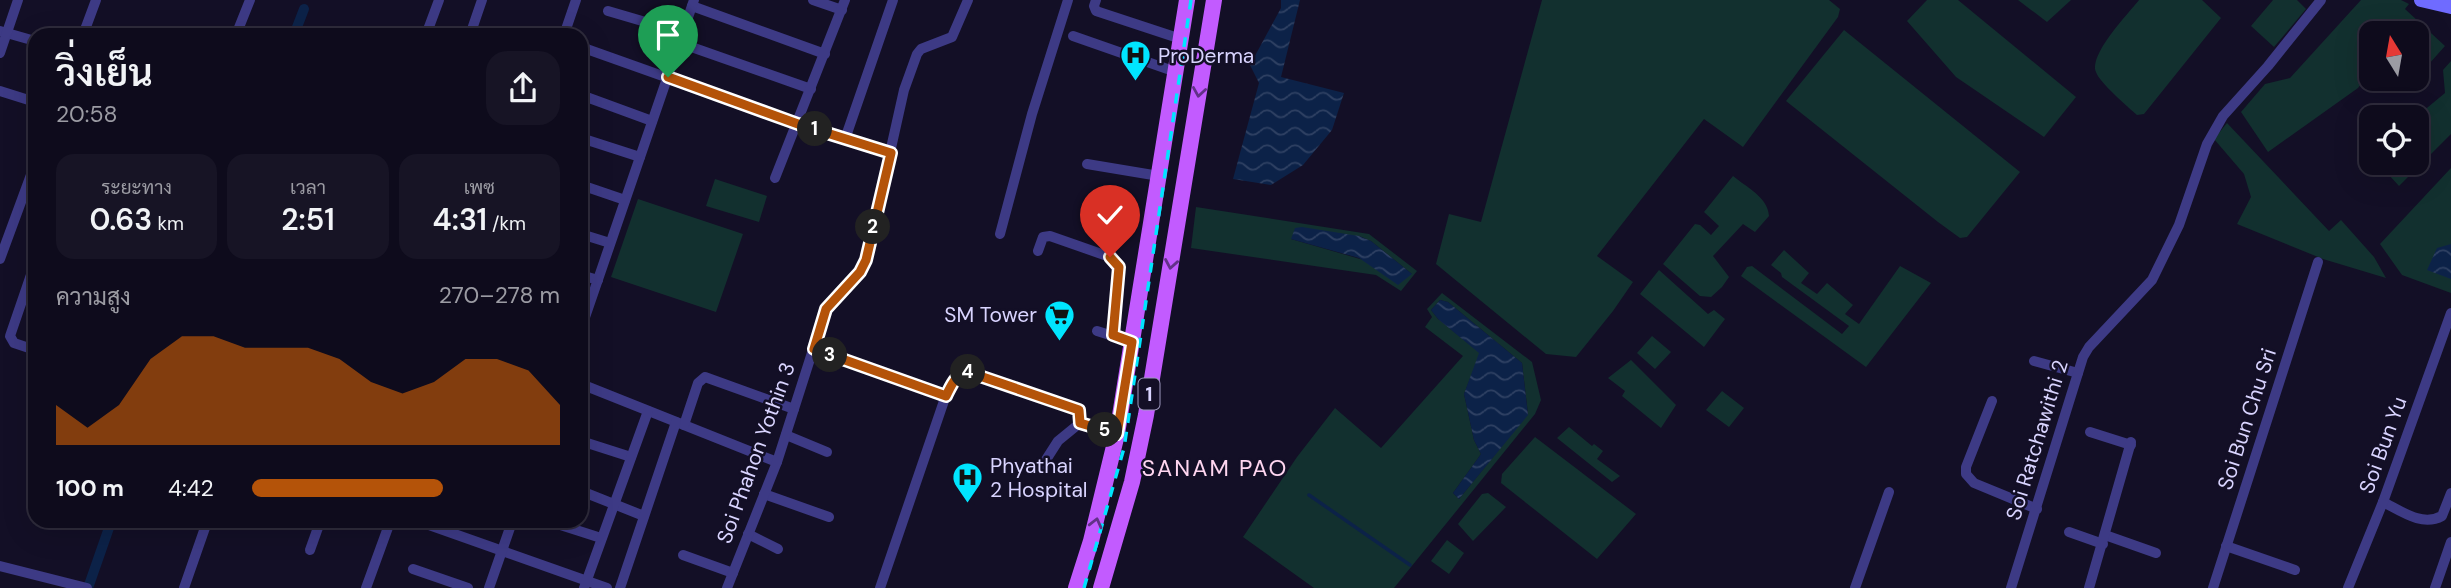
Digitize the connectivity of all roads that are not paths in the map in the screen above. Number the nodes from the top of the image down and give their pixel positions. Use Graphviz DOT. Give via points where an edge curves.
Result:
graph roads {
  1 [pos="18,0"];
  2 [pos="96,0"];
  3 [pos="250,0"];
  4 [pos="439,0"];
  5 [pos="482,0"];
  6 [pos="576,0"];
  7 [pos="814,0"];
  8 [pos="893,0"];
  9 [pos="968,0"];
  10 [pos="1068,0"];
  11 [pos="1096,0"];
  12 [pos="1187,0"];
  13 [pos="1214,0"];
  14 [pos="2320,0"];
  15 [pos="2421,0"];
  16 [pos="693,3"];
  17 [pos="844,5"];
  18 [pos="2451,7"];
  19 [pos="608,11"];
  20 [pos="86,28"];
  21 [pos="239,28"];
  22 [pos="429,28"];
  23 [pos="472,28"];
  24 [pos="566,28"];
  25 [pos="3,32"];
  26 [pos="1073,36"];
  27 [pos="681,38"];
  28 [pos="1181,38"];
  29 [pos="28,39"];
  30 [pos="588,49"];
  31 [pos="0,53"];
  32 [pos="825,54"];
  33 [pos="1176,72"];
  34 [pos="668,77"];
  35 [pos="811,89"];
  36 [pos="1,95"];
  37 [pos="588,98"];
  38 [pos="28,101"];
  39 [pos="652,121"];
  40 [pos="798,124"];
  41 [pos="845,139"];
  42 [pos="588,140"];
  43 [pos="891,153"];
  44 [pos="640,157"];
  45 [pos="1087,164"];
  46 [pos="1159,176"];
  47 [pos="775,178"];
  48 [pos="28,184"];
  49 [pos="588,187"];
  50 [pos="1156,193"];
  51 [pos="1182,197"];
  52 [pos="625,200"];
  53 [pos="1000,234"];
  54 [pos="588,236"];
  55 [pos="611,243"];
  56 [pos="1038,251"];
  57 [pos="0,259"];
  58 [pos="2318,262"];
  59 [pos="588,277"];
  60 [pos="598,280"];
  61 [pos="28,283"];
  62 [pos="588,308"];
  63 [pos="2451,313"];
  64 [pos="1097,331"];
  65 [pos="1113,335"];
  66 [pos="1132,342"];
  67 [pos="28,348"];
  68 [pos="814,349"];
  69 [pos="2034,360"];
  70 [pos="2078,373"];
  71 [pos="588,387"];
  72 [pos="946,396"];
  73 [pos="1992,401"];
  74 [pos="794,409"];
  75 [pos="648,411"];
  76 [pos="1080,423"];
  77 [pos="680,424"];
  78 [pos="2090,432"];
  79 [pos="1117,434"];
  80 [pos="786,435"];
  81 [pos="588,443"];
  82 [pos="827,452"];
  83 [pos="631,457"];
  84 [pos="777,462"];
  85 [pos="1042,466"];
  86 [pos="1889,492"];
  87 [pos="2451,493"];
  88 [pos="588,494"];
  89 [pos="764,494"];
  90 [pos="2383,502"];
  91 [pos="614,504"];
  92 [pos="2037,509"];
  93 [pos="645,516"];
  94 [pos="829,517"];
  95 [pos="205,528"];
  96 [pos="318,528"];
  97 [pos="388,528"];
  98 [pos="437,528"];
  99 [pos="510,528"];
  100 [pos="570,528"];
  101 [pos="2069,533"];
  102 [pos="748,534"];
  103 [pos="601,538"];
  104 [pos="2104,540"];
  105 [pos="2451,542"];
  106 [pos="2226,546"];
  107 [pos="778,549"];
  108 [pos="310,550"];
  109 [pos="502,551"];
  110 [pos="2156,553"];
  111 [pos="683,555"];
  112 [pos="0,566"];
  113 [pos="413,569"];
  114 [pos="2295,570"];
  115 [pos="730,581"];
  116 [pos="585,584"];
  117 [pos="87,588"];
  118 [pos="184,588"];
  119 [pos="366,588"];
  120 [pos="468,588"];
  121 [pos="489,588"];
  122 [pos="607,588"];
  123 [pos="620,588"];
  124 [pos="740,588"];
  125 [pos="880,588"];
  126 [pos="1076,588"];
  127 [pos="1101,588"];
  128 [pos="1855,588"];
  129 [pos="2011,588"];
  130 [pos="2089,588"];
  131 [pos="2213,588"];
  132 [pos="2348,588"];
  133 [pos="2435,588"];
  1 -- 25 [label="street"];
  2 -- 20 [label="street"];
  3 -- 21 [label="street"];
  4 -- 22 [label="street"];
  5 -- 23 [label="street"];
  6 -- 24 [label="street"];
  7 -- 17 [label="street"];
  8 -- 41 [label="street"];
  9 -- 43 [label="street, Soi Phahon Yothin 3" via="952,37 917,54"];
  10 -- 53 [label="street"];
  11 -- 28 [label="street" via="1096,11"];
  12 -- 28 [label="main road, 1"];
  13 -- 51 [label="main road, 1, one-way"];
  14 -- 70 [label="street, Soi Ratchawithi 2" via="2223,116 2207,144 2179,225 2152,280 2089,347"];
  15 -- 18 [label="street"];
  16 -- 27 [label="street"];
  16 -- 32 [label="street"];
  17 -- 32 [label="street"];
  19 -- 27 [label="street"];
  25 -- 29 [label="street"];
  25 -- 31 [label="street"];
  26 -- 33 [label="street"];
  27 -- 34 [label="street"];
  27 -- 35 [label="street"];
  28 -- 33 [label="main road, 1"];
  30 -- 34 [label="street"];
  32 -- 35 [label="street"];
  33 -- 46 [label="main road, 1"];
  34 -- 39 [label="street"];
  34 -- 40 [label="street"];
  35 -- 40 [label="street"];
  36 -- 38 [label="street"];
  37 -- 39 [label="street"];
  39 -- 44 [label="street"];
  40 -- 41 [label="street"];
  40 -- 47 [label="street"];
  41 -- 43 [label="street"];
  42 -- 44 [label="street"];
  43 -- 68 [label="street, Soi Phahon Yothin 3" via="866,260 826,309"];
  44 -- 52 [label="street"];
  45 -- 46 [label="street"];
  46 -- 50 [label="main road, 1"];
  48 -- 57 [label="street"];
  49 -- 52 [label="street"];
  50 -- 51 [label="main road"];
  50 -- 66 [label="main road, 1"];
  51 -- 127 [label="main road, 1, one-way" via="1139,447"];
  52 -- 55 [label="street"];
  54 -- 55 [label="street"];
  55 -- 60 [label="street"];
  56 -- 65 [label="street" via="1043,237 1050,236 1110,257 1119,267"];
  58 -- 106 [label="street, Soi Bun Chu Sri"];
  59 -- 60 [label="street"];
  60 -- 62 [label="street"];
  61 -- 67 [label="street" via="10,336 14,343"];
  63 -- 90 [label="street, Soi Bun Yu"];
  64 -- 65 [label="street"];
  65 -- 66 [label="street"];
  66 -- 79 [label="main road, 1"];
  68 -- 72 [label="street"];
  68 -- 74 [label="street, Soi Phahon Yothin 3"];
  69 -- 70 [label="street"];
  70 -- 92 [label="street, Soi Ratchawithi 2"];
  71 -- 75 [label="street"];
  72 -- 76 [label="street" via="953,381 968,372 1079,410"];
  72 -- 125 [label="street"];
  73 -- 92 [label="street" via="1966,474 1974,482"];
  74 -- 77 [label="street" via="705,377"];
  74 -- 80 [label="street, Soi Phahon Yothin 3"];
  75 -- 77 [label="street"];
  75 -- 83 [label="street"];
  76 -- 79 [label="street"];
  76 -- 85 [label="street" via="1058,441"];
  77 -- 84 [label="street"];
  77 -- 93 [label="street"];
  78 -- 104 [label="street" via="2131,444"];
  126 -- 79 [label="main road, 1, one-way"];
  80 -- 82 [label="street"];
  80 -- 84 [label="street, Soi Phahon Yothin 3"];
  81 -- 83 [label="street"];
  83 -- 91 [label="street"];
  84 -- 89 [label="street, Soi Phahon Yothin 3"];
  86 -- 128 [label="street"];
  87 -- 90 [label="street" via="2442,516 2433,520 2418,519"];
  88 -- 91 [label="street"];
  89 -- 94 [label="street"];
  89 -- 102 [label="street, Soi Phahon Yothin 3"];
  90 -- 132 [label="street, Soi Bun Yu"];
  91 -- 93 [label="street"];
  91 -- 103 [label="street"];
  92 -- 129 [label="street, Soi Ratchawithi 2"];
  93 -- 123 [label="street"];
  95 -- 118 [label="street"];
  96 -- 108 [label="street"];
  97 -- 119 [label="street"];
  98 -- 109 [label="street"];
  99 -- 109 [label="street"];
  100 -- 103 [label="street"];
  101 -- 104 [label="street"];
  102 -- 107 [label="street"];
  102 -- 115 [label="street, Soi Phahon Yothin 3"];
  103 -- 116 [label="street"];
  104 -- 110 [label="street"];
  104 -- 130 [label="street"];
  105 -- 133 [label="street"];
  106 -- 114 [label="street"];
  106 -- 131 [label="street, Soi Bun Chu Sri"];
  109 -- 116 [label="street"];
  109 -- 121 [label="street"];
  111 -- 115 [label="street"];
  112 -- 117 [label="street"];
  113 -- 120 [label="street"];
  115 -- 124 [label="street"];
  116 -- 122 [label="street"];
}
